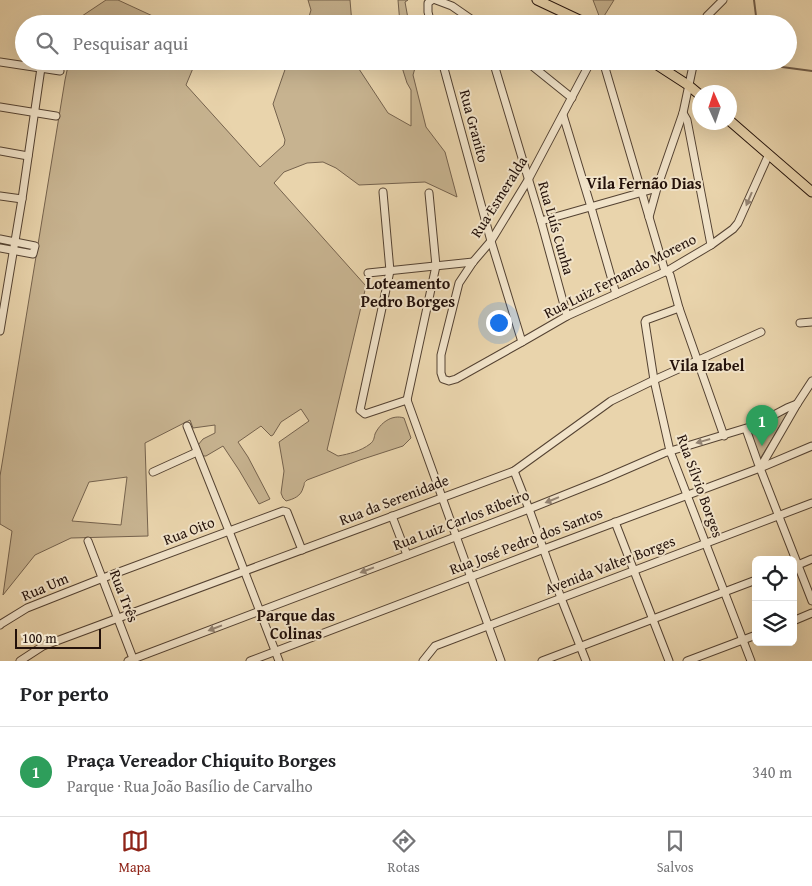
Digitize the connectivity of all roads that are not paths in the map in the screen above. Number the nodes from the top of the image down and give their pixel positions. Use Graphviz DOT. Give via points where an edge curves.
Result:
graph roads {
  1 [pos="434,0"];
  2 [pos="537,0"];
  3 [pos="723,0"];
  4 [pos="429,15"];
  5 [pos="465,15"];
  6 [pos="569,15"];
  7 [pos="708,15"];
  8 [pos="0,62"];
  9 [pos="15,63"];
  10 [pos="41,70"];
  11 [pos="57,70"];
  12 [pos="444,70"];
  13 [pos="496,70"];
  14 [pos="537,70"];
  15 [pos="586,70"];
  16 [pos="606,70"];
  17 [pos="665,70"];
  18 [pos="692,70"];
  19 [pos="60,71"];
  20 [pos="688,85"];
  21 [pos="692,88"];
  22 [pos="572,98"];
  23 [pos="0,107"];
  24 [pos="35,113"];
  25 [pos="683,113"];
  26 [pos="563,115"];
  27 [pos="56,116"];
  28 [pos="737,127"];
  29 [pos="0,151"];
  30 [pos="769,154"];
  31 [pos="28,156"];
  32 [pos="528,180"];
  33 [pos="657,188"];
  34 [pos="383,192"];
  35 [pos="641,192"];
  36 [pos="812,192"];
  37 [pos="429,193"];
  38 [pos="0,196"];
  39 [pos="22,199"];
  40 [pos="591,207"];
  41 [pos="649,217"];
  42 [pos="540,221"];
  43 [pos="0,239"];
  44 [pos="491,241"];
  45 [pos="15,242"];
  46 [pos="712,245"];
  47 [pos="0,248"];
  48 [pos="13,250"];
  49 [pos="472,262"];
  50 [pos="436,266"];
  51 [pos="390,270"];
  52 [pos="667,271"];
  53 [pos="368,272"];
  54 [pos="3,294"];
  55 [pos="616,294"];
  56 [pos="679,308"];
  57 [pos="567,316"];
  58 [pos="800,322"];
  59 [pos="812,322"];
  60 [pos="0,331"];
  61 [pos="760,332"];
  62 [pos="522,342"];
  63 [pos="697,361"];
  64 [pos="444,380"];
  65 [pos="654,380"];
  66 [pos="811,384"];
  67 [pos="406,400"];
  68 [pos="797,404"];
  69 [pos="187,426"];
  70 [pos="746,429"];
  71 [pos="724,436"];
  72 [pos="812,446"];
  73 [pos="670,451"];
  74 [pos="197,452"];
  75 [pos="760,468"];
  76 [pos="514,470"];
  77 [pos="153,472"];
  78 [pos="687,494"];
  79 [pos="441,497"];
  80 [pos="812,504"];
  81 [pos="529,509"];
  82 [pos="392,516"];
  83 [pos="779,516"];
  84 [pos="615,522"];
  85 [pos="229,531"];
  86 [pos="456,537"];
  87 [pos="88,541"];
  88 [pos="706,543"];
  89 [pos="544,549"];
  90 [pos="302,550"];
  91 [pos="407,555"];
  92 [pos="793,556"];
  93 [pos="812,560"];
  94 [pos="797,566"];
  95 [pos="797,568"];
  96 [pos="245,571"];
  97 [pos="634,571"];
  98 [pos="470,577"];
  99 [pos="103,578"];
  100 [pos="752,582"];
  101 [pos="724,592"];
  102 [pos="561,598"];
  103 [pos="812,601"];
  104 [pos="260,611"];
  105 [pos="812,613"];
  106 [pos="118,619"];
  107 [pos="653,619"];
  108 [pos="797,619"];
  109 [pos="0,625"];
  110 [pos="488,626"];
  111 [pos="752,637"];
  112 [pos="743,640"];
  113 [pos="580,646"];
  114 [pos="275,651"];
  115 [pos="132,660"];
  116 [pos="20,661"];
  117 [pos="250,661"];
  118 [pos="279,661"];
  119 [pos="423,661"];
  120 [pos="501,661"];
  121 [pos="542,661"];
  122 [pos="586,661"];
  123 [pos="669,661"];
  124 [pos="688,661"];
  125 [pos="751,661"];
  1 -- 4 [label="street" via="428,3"];
  1 -- 5 [label="street"];
  2 -- 6 [label="main road"];
  3 -- 7 [label="street"];
  8 -- 9 [label="street"];
  10 -- 24 [label="street"];
  11 -- 19 [label="street"];
  12 -- 44 [label="street, Rua Granito"];
  13 -- 32 [label="street, Rua Luís Cunha"];
  14 -- 22 [label="street"];
  15 -- 22 [label="street, Rua Esmeralda"];
  16 -- 35 [label="street"];
  17 -- 20 [label="main road"];
  18 -- 20 [label="street"];
  20 -- 21 [label="main road"];
  20 -- 25 [label="street"];
  22 -- 26 [label="street, Rua Esmeralda"];
  23 -- 24 [label="street"];
  24 -- 27 [label="street"];
  24 -- 31 [label="street"];
  25 -- 33 [label="street"];
  25 -- 46 [label="street"];
  26 -- 32 [label="street, Rua Esmeralda"];
  26 -- 40 [label="street"];
  28 -- 30 [label="main road"];
  29 -- 31 [label="street"];
  30 -- 36 [label="main road"];
  30 -- 46 [label="street, Rua Luiz Fernando Moreno, one-way" via="738,223"];
  31 -- 39 [label="street"];
  32 -- 42 [label="street, Rua Luís Cunha"];
  32 -- 44 [label="street, Rua Esmeralda"];
  33 -- 35 [label="street"];
  33 -- 41 [label="street"];
  34 -- 51 [label="street"];
  35 -- 40 [label="street"];
  35 -- 41 [label="street"];
  37 -- 50 [label="street"];
  38 -- 39 [label="street"];
  39 -- 45 [label="street"];
  40 -- 42 [label="street"];
  40 -- 55 [label="street"];
  41 -- 52 [label="street"];
  42 -- 57 [label="street, Rua Luís Cunha"];
  43 -- 45 [label="street"];
  44 -- 49 [label="street, Rua Esmeralda"];
  44 -- 62 [label="street, Rua Granito"];
  45 -- 48 [label="street"];
  45 -- 48 [label="street" via="35,246 33,254"];
  46 -- 52 [label="street, Rua Luiz Fernando Moreno"];
  47 -- 48 [label="street"];
  48 -- 54 [label="street"];
  49 -- 50 [label="street"];
  49 -- 64 [label="street, Rua Esmeralda" via="458,283 441,355"];
  50 -- 51 [label="street"];
  50 -- 67 [label="street"];
  51 -- 53 [label="street"];
  51 -- 67 [label="street" via="360,410 365,414"];
  52 -- 55 [label="street, Rua Luiz Fernando Moreno"];
  52 -- 56 [label="street"];
  54 -- 60 [label="street"];
  55 -- 57 [label="street, Rua Luiz Fernando Moreno"];
  56 -- 63 [label="street"];
  56 -- 65 [label="street, Rua Sílvio Borges" via="644,322"];
  57 -- 62 [label="street, Rua Luiz Fernando Moreno"];
  58 -- 59 [label="street"];
  61 -- 63 [label="street, Rua da Serenidade"];
  62 -- 64 [label="street, Rua Luiz Fernando Moreno" via="456,379"];
  63 -- 65 [label="street, Rua da Serenidade"];
  63 -- 71 [label="street"];
  65 -- 73 [label="street, Rua Sílvio Borges"];
  65 -- 76 [label="street, Rua da Serenidade" via="610,401"];
  66 -- 68 [label="street"];
  67 -- 79 [label="street"];
  68 -- 70 [label="street, Rua Luiz Carlos Ribeiro"];
  68 -- 75 [label="street"];
  69 -- 74 [label="street"];
  70 -- 71 [label="street, Rua Luiz Carlos Ribeiro"];
  70 -- 75 [label="street"];
  71 -- 73 [label="street, Rua Luiz Carlos Ribeiro, one-way"];
  72 -- 75 [label="street, Rua José Pedro dos Santos"];
  73 -- 78 [label="street, Rua Sílvio Borges"];
  73 -- 81 [label="street, Rua Luiz Carlos Ribeiro, one-way"];
  74 -- 77 [label="street"];
  74 -- 85 [label="street"];
  75 -- 78 [label="street, Rua José Pedro dos Santos"];
  75 -- 83 [label="street"];
  76 -- 79 [label="street, Rua da Serenidade"];
  76 -- 81 [label="street"];
  78 -- 84 [label="street, Rua José Pedro dos Santos"];
  78 -- 88 [label="street, Rua Sílvio Borges"];
  79 -- 82 [label="street, Rua da Serenidade"];
  79 -- 86 [label="street"];
  80 -- 83 [label="street, Avenida Valter Borges"];
  81 -- 86 [label="street, Rua Luiz Carlos Ribeiro"];
  81 -- 89 [label="street"];
  82 -- 90 [label="street, Rua da Serenidade"];
  82 -- 91 [label="street"];
  83 -- 88 [label="street, Avenida Valter Borges"];
  83 -- 92 [label="street"];
  84 -- 89 [label="street, Rua José Pedro dos Santos"];
  84 -- 97 [label="street"];
  85 -- 90 [label="street, Rua Oito" via="283,510 288,512"];
  85 -- 96 [label="street"];
  85 -- 99 [label="street, Rua Oito"];
  86 -- 91 [label="street, Rua Luiz Carlos Ribeiro"];
  86 -- 98 [label="street"];
  87 -- 99 [label="street, Rua Três"];
  88 -- 97 [label="street, Avenida Valter Borges"];
  88 -- 101 [label="street, Rua Sílvio Borges"];
  89 -- 98 [label="street, Rua José Pedro dos Santos"];
  89 -- 102 [label="street"];
  90 -- 96 [label="street, Rua da Serenidade"];
  91 -- 104 [label="street, Rua Luiz Carlos Ribeiro, one-way"];
  93 -- 94 [label="street"];
  95 -- 103 [label="street"];
  96 -- 104 [label="street"];
  96 -- 106 [label="street, Rua da Serenidade"];
  97 -- 102 [label="street, Avenida Valter Borges"];
  97 -- 107 [label="street"];
  98 -- 110 [label="street"];
  98 -- 114 [label="street, Rua José Pedro dos Santos"];
  99 -- 106 [label="street, Rua Três"];
  99 -- 109 [label="street, Rua Um" via="27,608"];
  100 -- 101 [label="street"];
  101 -- 107 [label="street"];
  101 -- 112 [label="street, Rua Sílvio Borges"];
  102 -- 110 [label="street, Avenida Valter Borges"];
  102 -- 113 [label="street"];
  104 -- 114 [label="street"];
  104 -- 115 [label="street, Rua Luiz Carlos Ribeiro, one-way"];
  105 -- 108 [label="street"];
  106 -- 115 [label="street, Rua Três"];
  106 -- 116 [label="street, Rua da Serenidade" via="43,646"];
  107 -- 113 [label="street"];
  107 -- 123 [label="street"];
  110 -- 119 [label="street, Avenida Valter Borges" via="435,646"];
  110 -- 120 [label="street"];
  111 -- 112 [label="street"];
  112 -- 124 [label="street"];
  112 -- 125 [label="street, Rua Sílvio Borges"];
  113 -- 121 [label="street"];
  113 -- 122 [label="street"];
  114 -- 117 [label="street, Rua José Pedro dos Santos"];
  114 -- 118 [label="street"];
}
